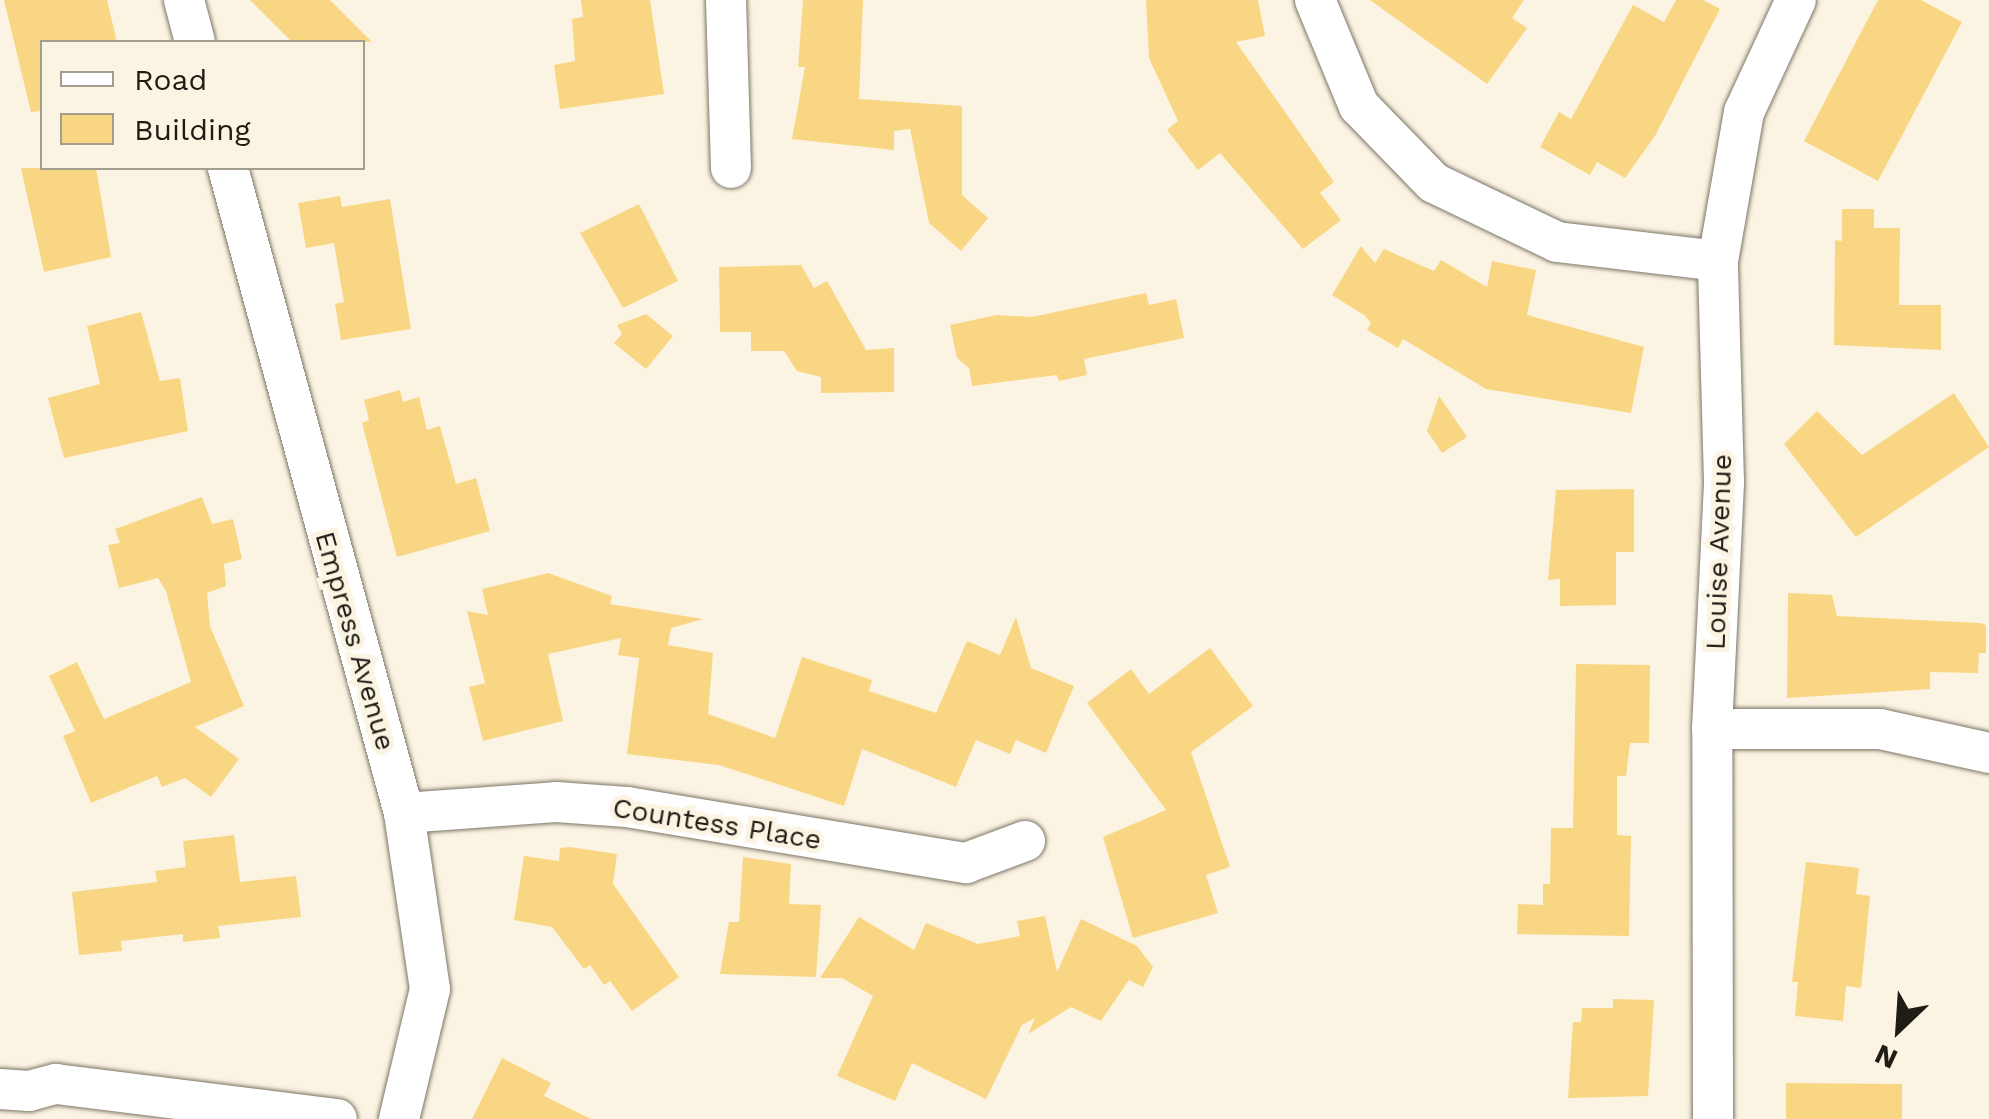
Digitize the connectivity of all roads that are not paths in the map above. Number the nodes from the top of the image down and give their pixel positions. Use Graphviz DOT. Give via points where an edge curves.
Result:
graph roads {
  1 [pos="184,0"];
  2 [pos="726,0"];
  3 [pos="1315,0"];
  4 [pos="1796,0"];
  5 [pos="194,40"];
  6 [pos="731,168"];
  7 [pos="229,170"];
  8 [pos="1718,261"];
  9 [pos="1712,729"];
  10 [pos="1989,753"];
  11 [pos="404,813"];
  12 [pos="1026,841"];
  13 [pos="0,1089"];
  14 [pos="338,1119"];
  15 [pos="399,1119"];
  16 [pos="1713,1119"];
  1 -- 5 [label="street"];
  2 -- 6 [label="street"];
  3 -- 8 [label="street" via="1359,106 1434,183 1557,242"];
  4 -- 8 [label="street, Louise Avenue" via="1744,112"];
  7 -- 11 [label="street, Empress Avenue"];
  8 -- 9 [label="street, Louise Avenue" via="1724,482"];
  9 -- 10 [label="street" via="1880,729"];
  9 -- 16 [label="street, Louise Avenue"];
  11 -- 12 [label="street, Countess Place" via="556,802 627,807 966,863"];
  11 -- 15 [label="street, Empress Avenue" via="430,989"];
  13 -- 14 [label="street" via="30,1092 56,1084"];
}
